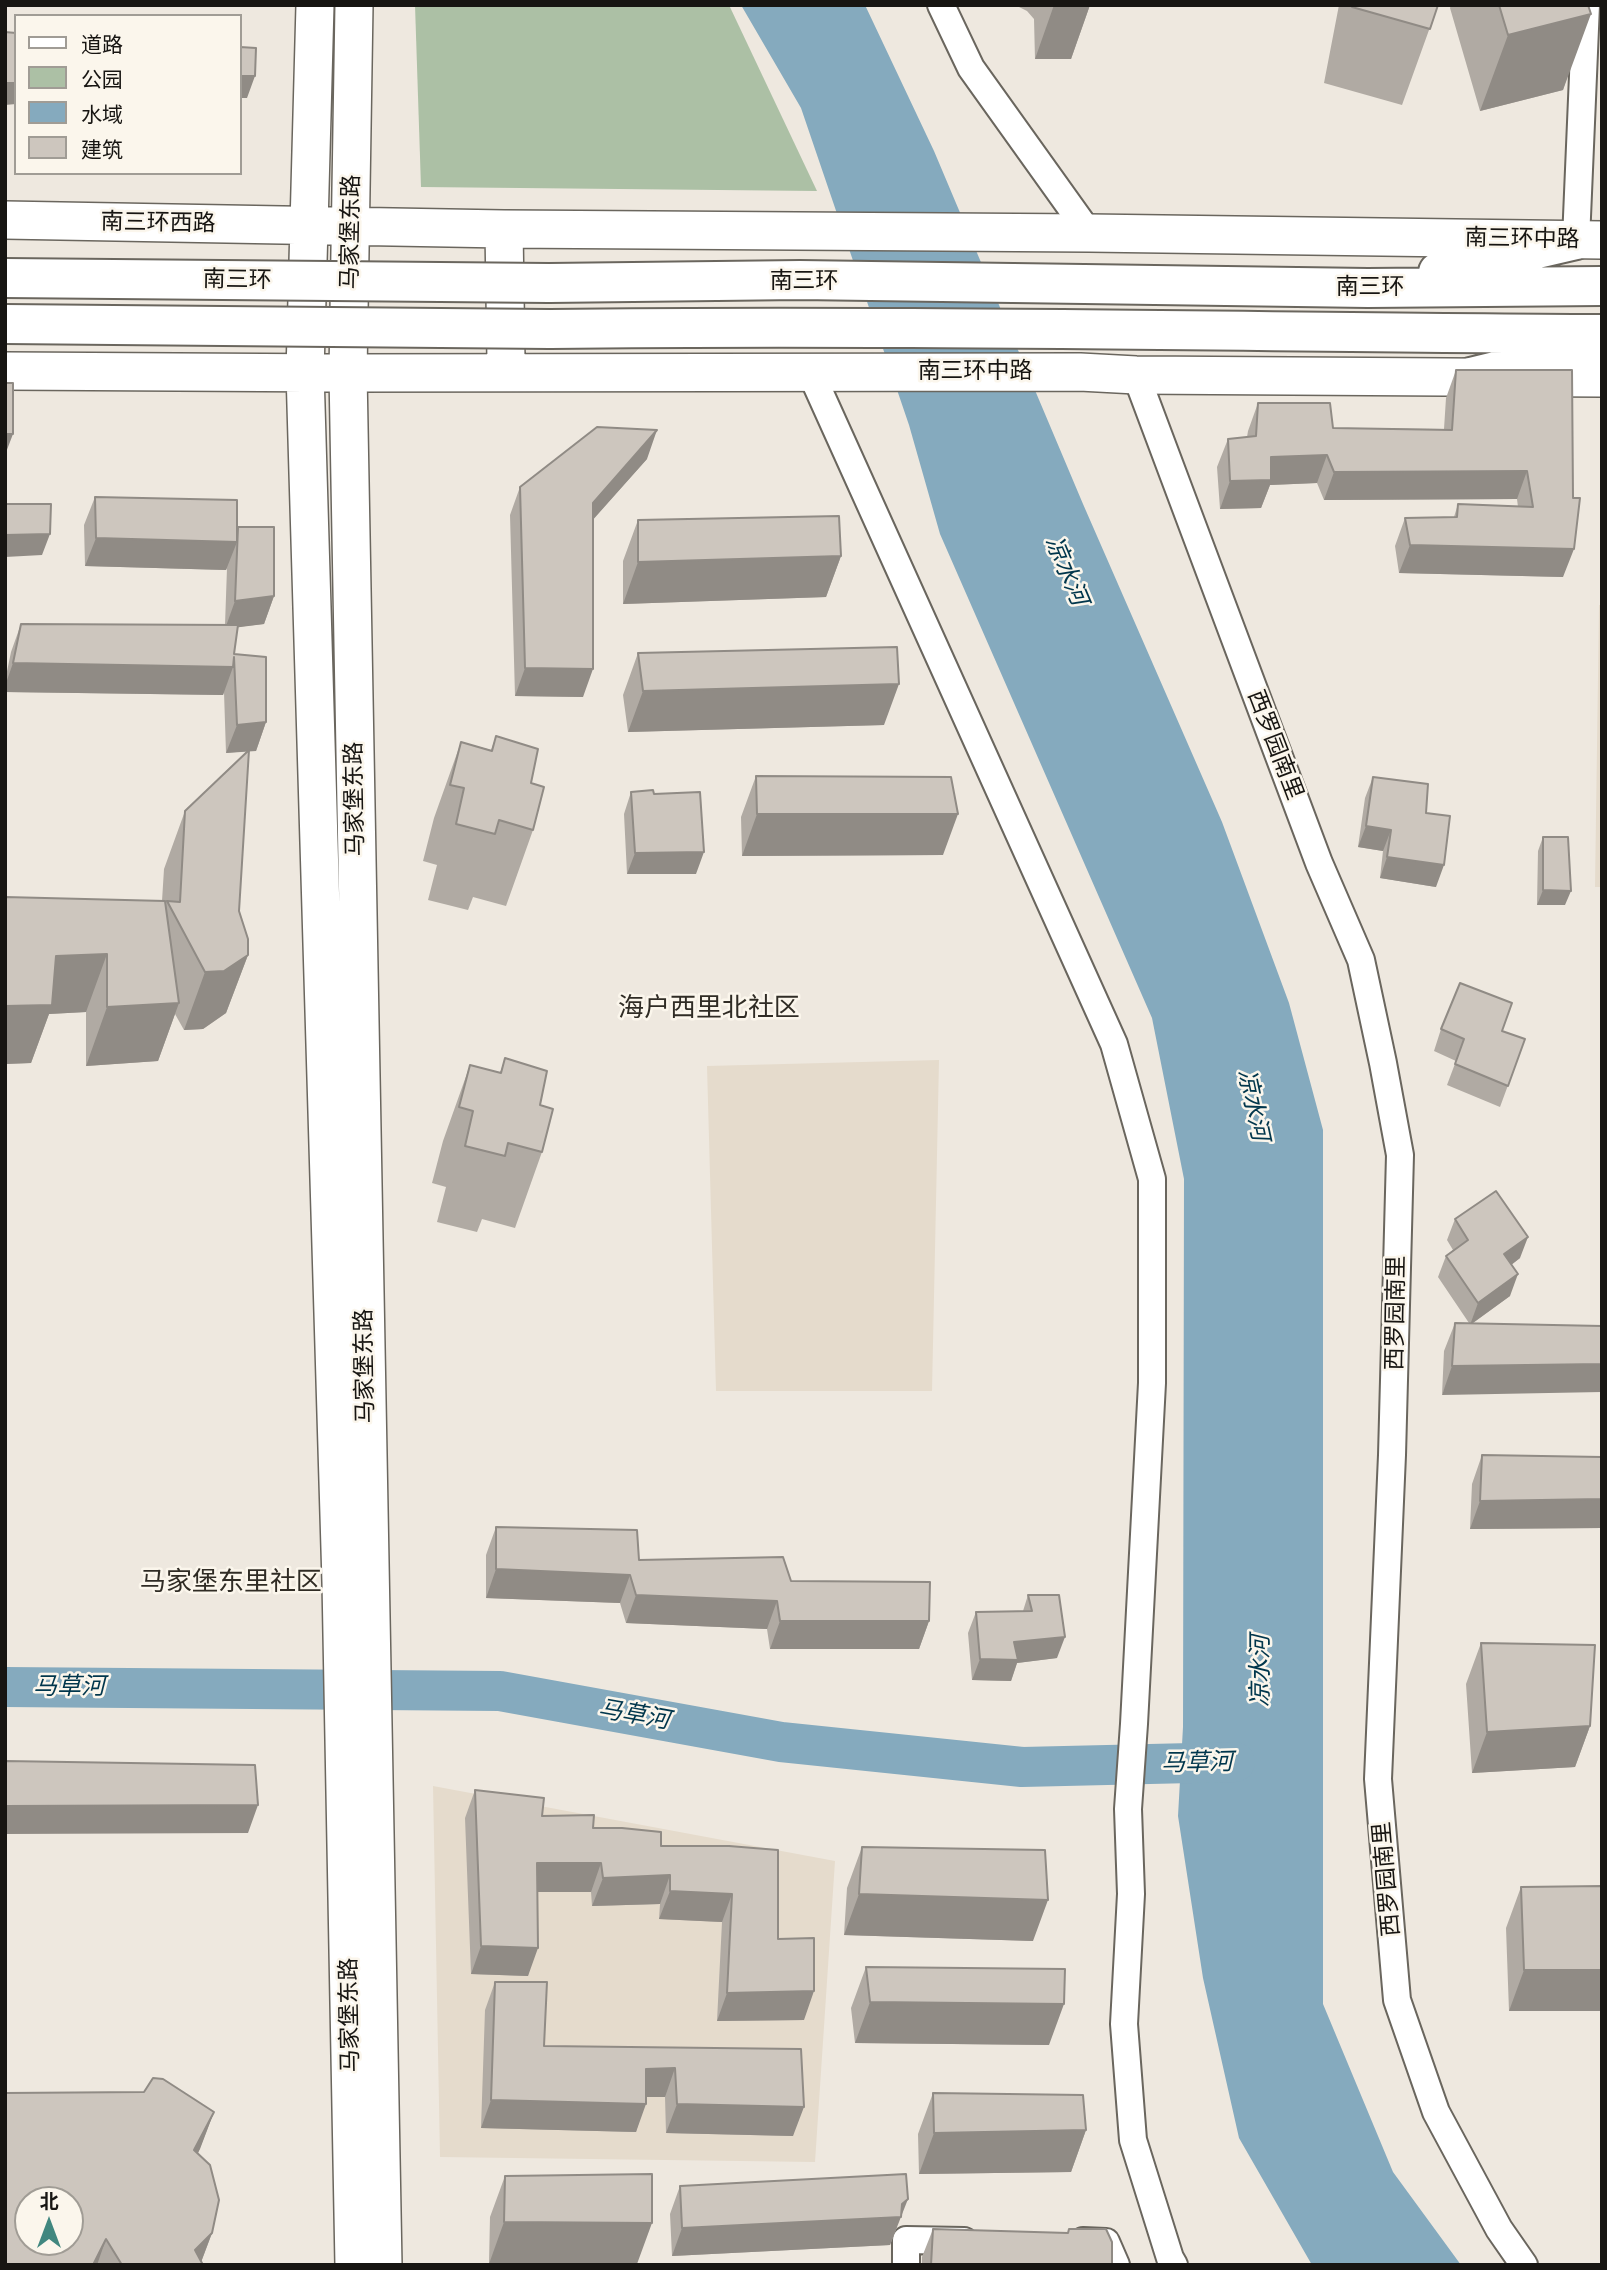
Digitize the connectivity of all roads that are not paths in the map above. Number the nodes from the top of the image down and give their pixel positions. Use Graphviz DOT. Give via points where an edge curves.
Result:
graph roads {
  1 [pos="315,5"];
  2 [pos="354,5"];
  3 [pos="941,5"];
  4 [pos="1586,5"];
  5 [pos="5,220"];
  6 [pos="310,225"];
  7 [pos="351,226"];
  8 [pos="504,229"];
  9 [pos="1089,233"];
  10 [pos="1589,240"];
  11 [pos="5,278"];
  12 [pos="1602,286"];
  13 [pos="1368,288"];
  14 [pos="5,324"];
  15 [pos="1602,334"];
  16 [pos="1602,351"];
  17 [pos="5,371"];
  18 [pos="810,371"];
  19 [pos="305,372"];
  20 [pos="348,373"];
  21 [pos="506,373"];
  22 [pos="1136,374"];
  23 [pos="1471,377"];
  24 [pos="1602,378"];
  25 [pos="355,1588"];
  26 [pos="360,1766"];
  27 [pos="986,2241"];
  28 [pos="1053,2241"];
  29 [pos="354,2265"];
  30 [pos="383,2265"];
  31 [pos="906,2265"];
  32 [pos="1116,2265"];
  33 [pos="1174,2265"];
  34 [pos="1524,2265"];
  1 -- 6 [label="main road, 马家堡东路"];
  2 -- 7 [label="main road, 马家堡东路"];
  3 -- 9 [label="street" via="971,68"];
  4 -- 10 [label="street"];
  5 -- 6 [label="main road, 南三环西路"];
  6 -- 7 [label="main road, 南三环西路"];
  6 -- 19 [label="main road, 马家堡东路"];
  7 -- 8 [label="main road, 南三环中路"];
  7 -- 20 [label="main road, 马家堡东路"];
  8 -- 9 [label="main road, 南三环中路"];
  8 -- 21 [label="main road"];
  9 -- 10 [label="main road, 南三环中路"];
  10 -- 13 [label="highway"];
  11 -- 13 [label="highway, 南三环, bridge" via="549,283 800,280"];
  12 -- 13 [label="highway, 南三环"];
  14 -- 15 [label="highway, 南三环, bridge"];
  16 -- 23 [label="highway" via="1558,356"];
  17 -- 19 [label="main road"];
  18 -- 21 [label="main road, 南三环中路"];
  18 -- 22 [label="main road, 南三环中路"];
  18 -- 33 [label="street" via="1114,1044 1152,1179 1152,1383 1128,1809 1131,1894 1124,2024 1133,2140"];
  19 -- 20 [label="main road, 南三环中路"];
  19 -- 25 [label="main road, 马家堡东路"];
  20 -- 21 [label="main road, 南三环中路"];
  20 -- 25 [label="main road, 马家堡东路"];
  22 -- 23 [label="main road, 南三环中路"];
  22 -- 34 [label="street, 西罗园南里" via="1319,863 1361,960 1383,1063 1400,1155 1378,1779 1397,2000 1436,2112 1499,2229"];
  23 -- 24 [label="main road, 南三环中路"];
  25 -- 26 [label="main road"];
  26 -- 29 [label="main road, 马家堡东路"];
  26 -- 30 [label="main road, 马家堡东路"];
  27 -- 31 [label="street" via="906,2241"];
  28 -- 32 [label="street" via="1106,2242"];
}
